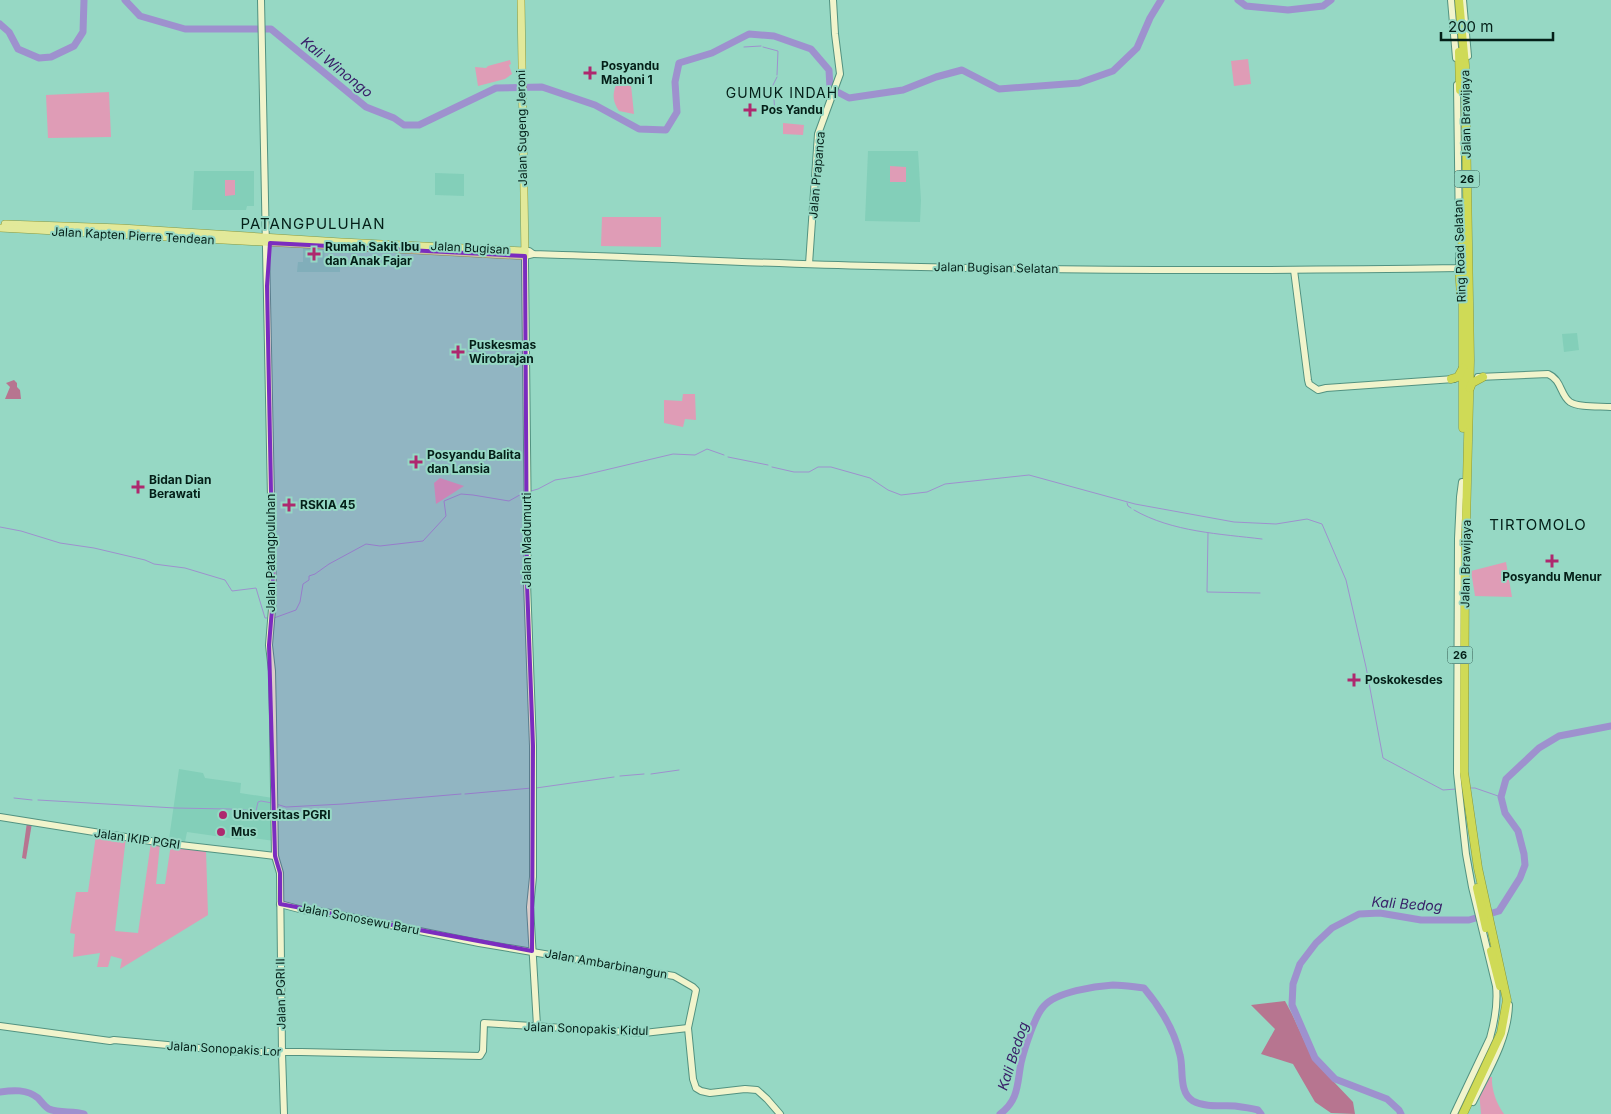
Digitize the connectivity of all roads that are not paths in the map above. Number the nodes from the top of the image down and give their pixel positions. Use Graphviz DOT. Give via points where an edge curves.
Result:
graph roads {
  1 [pos="261,0"];
  2 [pos="520,0"];
  3 [pos="833,0"];
  4 [pos="1453,0"];
  5 [pos="1461,0"];
  6 [pos="0,224"];
  7 [pos="0,228"];
  8 [pos="268,240"];
  9 [pos="525,254"];
  10 [pos="809,264"];
  11 [pos="1459,268"];
  12 [pos="1294,270"];
  13 [pos="1463,322"];
  14 [pos="1466,367"];
  15 [pos="1483,377"];
  16 [pos="1466,378"];
  17 [pos="1451,379"];
  18 [pos="1466,389"];
  19 [pos="1611,407"];
  20 [pos="1466,804"];
  21 [pos="0,817"];
  22 [pos="274,856"];
  23 [pos="280,904"];
  24 [pos="1484,910"];
  25 [pos="437,934"];
  26 [pos="1491,940"];
  27 [pos="532,951"];
  28 [pos="0,1026"];
  29 [pos="536,1026"];
  30 [pos="688,1028"];
  31 [pos="282,1053"];
  32 [pos="480,1056"];
  33 [pos="284,1114"];
  34 [pos="780,1114"];
  35 [pos="1454,1114"];
  36 [pos="1458,1114"];
  37 [pos="1465,1114"];
  1 -- 8 [label="street, Jalan Patangpuluhan"];
  2 -- 9 [label="main road, Jalan Sugeng Jeroni"];
  3 -- 10 [label="street, Jalan Prapanca" via="840,70 818,137"];
  4 -- 11 [label="street, Ring Road Selatan"];
  4 -- 13 [label="highway, Jalan Brawijaya / 26" via="1460,69"];
  5 -- 14 [label="highway, Jalan Brawijaya / 26" via="1468,135"];
  6 -- 8 [label="main road, Jalan Kapten Pierre Tendean" via="121,228"];
  7 -- 8 [label="main road, Jalan Kapten Pierre Tendean"];
  8 -- 9 [label="main road, Jalan Bugisan"];
  8 -- 22 [label="street, Jalan Patangpuluhan" via="274,596 269,642 274,719"];
  9 -- 10 [label="street, Jalan Bugisan Selatan" via="529,251 533,254"];
  9 -- 27 [label="street, Jalan Madumurti" via="527,583 534,824 530,907"];
  10 -- 12 [label="street, Jalan Bugisan Selatan"];
  11 -- 12 [label="street, Jalan Bugisan Selatan"];
  11 -- 13 [label="highway, Ring Road Selatan"];
  12 -- 17 [label="street" via="1308,380 1318,390"];
  13 -- 14 [label="highway, Jalan Brawijaya / 26"];
  14 -- 15 [label="highway"];
  14 -- 16 [label="highway, Jalan Brawijaya / 26"];
  14 -- 17 [label="highway" via="1458,377"];
  15 -- 16 [label="street"];
  15 -- 18 [label="highway"];
  15 -- 19 [label="street" via="1548,374 1557,380 1572,403"];
  16 -- 17 [label="street"];
  16 -- 18 [label="highway, Jalan Brawijaya / 26"];
  17 -- 18 [label="highway"];
  18 -- 20 [label="highway, Jalan Brawijaya / 26" via="1470,445"];
  18 -- 20 [label="highway, Jalan Brawijaya / 26" via="1459,773"];
  20 -- 24 [label="highway, Jalan Brawijaya / 26"];
  20 -- 24 [label="highway" via="1482,872"];
  20 -- 24 [label="street" via="1466,854"];
  21 -- 22 [label="street, Jalan IKIP PGRI" via="163,843"];
  22 -- 23 [label="street, Jalan PGRI II" via="280,873"];
  23 -- 25 [label="street, Jalan Sonosewu Baru"];
  23 -- 31 [label="street, Jalan PGRI II"];
  24 -- 26 [label="highway, Jalan Brawijaya / 26"];
  25 -- 27 [label="street, Jalan Ambarbinangun"];
  26 -- 35 [label="street" via="1498,999 1494,1025"];
  26 -- 36 [label="highway, Jalan Brawijaya / 26" via="1502,999 1499,1025"];
  26 -- 37 [label="highway, Jalan Brawijaya / 26" via="1507,1000 1504,1025"];
  27 -- 29 [label="street, Jalan Madumurti"];
  27 -- 30 [label="street, Jalan Ambarbinangun" via="674,976 696,990"];
  28 -- 31 [label="street, Jalan Sonopakis Lor" via="110,1041"];
  29 -- 30 [label="street, Jalan Sonopakis Kidul" via="644,1033"];
  29 -- 32 [label="street, Jalan Sonopakis Kidul" via="484,1023"];
  30 -- 34 [label="street, Jalan Ambarbinangun" via="696,1088 710,1093 757,1090"];
  31 -- 32 [label="street, Jalan Sonopakis Lor"];
  31 -- 33 [label="street, Jalan PGRI II"];
}
